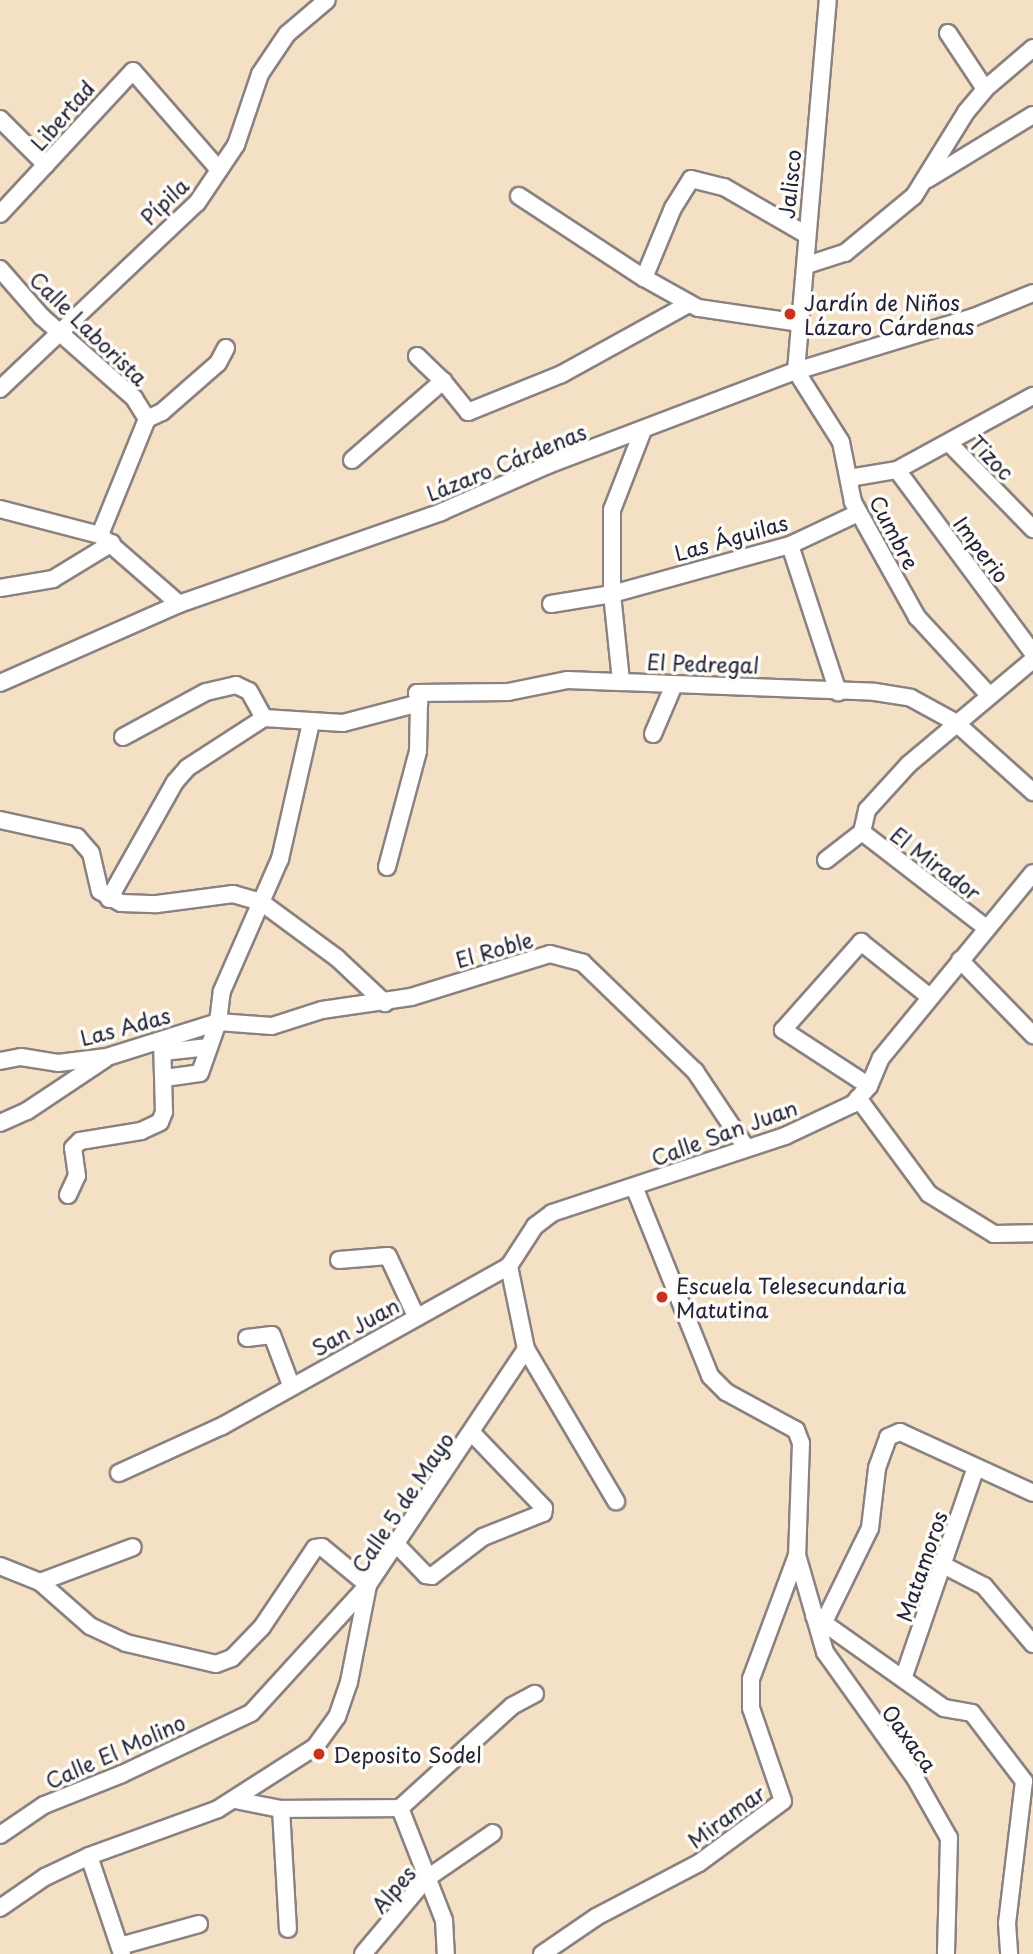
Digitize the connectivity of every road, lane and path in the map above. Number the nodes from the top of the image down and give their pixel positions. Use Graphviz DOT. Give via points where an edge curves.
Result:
graph roads {
  1 [pos="327,0"];
  2 [pos="828,0"];
  3 [pos="948,33"];
  4 [pos="1027,52"];
  5 [pos="985,89"];
  6 [pos="1033,115"];
  7 [pos="0,119"];
  8 [pos="46,165"];
  9 [pos="219,170"];
  10 [pos="926,180"];
  11 [pos="519,196"];
  12 [pos="0,214"];
  13 [pos="805,234"];
  14 [pos="807,265"];
  15 [pos="0,269"];
  16 [pos="644,278"];
  17 [pos="1033,293"];
  18 [pos="689,304"];
  19 [pos="800,323"];
  20 [pos="62,335"];
  21 [pos="226,348"];
  22 [pos="418,356"];
  23 [pos="796,371"];
  24 [pos="443,381"];
  25 [pos="0,389"];
  26 [pos="1033,396"];
  27 [pos="147,419"];
  28 [pos="643,430"];
  29 [pos="950,444"];
  30 [pos="352,460"];
  31 [pos="897,470"];
  32 [pos="849,478"];
  33 [pos="0,509"];
  34 [pos="858,513"];
  35 [pos="1033,529"];
  36 [pos="106,539"];
  37 [pos="790,545"];
  38 [pos="0,588"];
  39 [pos="612,594"];
  40 [pos="180,604"];
  41 [pos="551,604"];
  42 [pos="1033,653"];
  43 [pos="1033,660"];
  44 [pos="621,681"];
  45 [pos="0,683"];
  46 [pos="673,687"];
  47 [pos="838,692"];
  48 [pos="989,695"];
  49 [pos="419,703"];
  50 [pos="264,718"];
  51 [pos="311,722"];
  52 [pos="955,722"];
  53 [pos="653,734"];
  54 [pos="123,737"];
  55 [pos="1033,792"];
  56 [pos="0,820"];
  57 [pos="862,832"];
  58 [pos="825,859"];
  59 [pos="387,867"];
  60 [pos="1030,883"];
  61 [pos="109,899"];
  62 [pos="261,902"];
  63 [pos="985,926"];
  64 [pos="960,960"];
  65 [pos="930,997"];
  66 [pos="385,1003"];
  67 [pos="218,1022"];
  68 [pos="1033,1035"];
  69 [pos="163,1046"];
  70 [pos="209,1047"];
  71 [pos="107,1057"];
  72 [pos="0,1061"];
  73 [pos="165,1078"];
  74 [pos="864,1092"];
  75 [pos="0,1123"];
  76 [pos="745,1146"];
  77 [pos="635,1189"];
  78 [pos="68,1195"];
  79 [pos="1033,1233"];
  80 [pos="339,1259"];
  81 [pos="509,1266"];
  82 [pos="416,1316"];
  83 [pos="247,1338"];
  84 [pos="526,1349"];
  85 [pos="291,1385"];
  86 [pos="473,1434"];
  87 [pos="976,1466"];
  88 [pos="119,1473"];
  89 [pos="1033,1493"];
  90 [pos="616,1501"];
  91 [pos="397,1545"];
  92 [pos="133,1547"];
  93 [pos="797,1555"];
  94 [pos="0,1566"];
  95 [pos="945,1566"];
  96 [pos="40,1582"];
  97 [pos="368,1585"];
  98 [pos="819,1619"];
  99 [pos="1033,1644"];
  100 [pos="903,1679"];
  101 [pos="535,1694"];
  102 [pos="1029,1778"];
  103 [pos="235,1800"];
  104 [pos="400,1808"];
  105 [pos="281,1809"];
  106 [pos="493,1833"];
  107 [pos="0,1835"];
  108 [pos="89,1856"];
  109 [pos="426,1879"];
  110 [pos="0,1909"];
  111 [pos="199,1924"];
  112 [pos="288,1929"];
  113 [pos="121,1950"];
  114 [pos="363,1954"];
  115 [pos="446,1954"];
  116 [pos="542,1954"];
  117 [pos="946,1954"];
  118 [pos="1009,1954"];
  1 -- 9 [label="street, Pípila" via="287,34 260,74 236,145"];
  2 -- 13 [label="street, Jalisco"];
  3 -- 5 [label="street"];
  4 -- 5 [label="street"];
  5 -- 10 [label="street" via="955,128"];
  6 -- 10 [label="street"];
  7 -- 8 [label="street"];
  8 -- 9 [label="street, Libertad" via="127,73 138,74"];
  8 -- 12 [label="street, Libertad"];
  9 -- 20 [label="street, Pípila" via="197,203 152,242"];
  10 -- 14 [label="street" via="915,197 866,239 845,253"];
  11 -- 16 [label="street"];
  13 -- 14 [label="street, Jalisco"];
  13 -- 16 [label="street" via="724,187 691,179 673,208"];
  14 -- 19 [label="street, Jalisco"];
  15 -- 20 [label="street, Calle Laborista"];
  16 -- 18 [label="street"];
  17 -- 23 [label="street, Lázaro Cárdenas" via="974,317"];
  18 -- 19 [label="street"];
  18 -- 24 [label="street" via="562,374 468,412"];
  19 -- 23 [label="street, Jalisco"];
  20 -- 25 [label="street, Pípila" via="38,351"];
  20 -- 27 [label="street, Calle Laborista" via="134,398"];
  21 -- 27 [label="street" via="200,379"];
  22 -- 24 [label="street"];
  23 -- 28 [label="street, Lázaro Cárdenas"];
  23 -- 32 [label="street, Cumbre" via="841,442"];
  24 -- 30 [label="street"];
  26 -- 29 [label="street"];
  27 -- 36 [label="street, Calle Laborista"];
  28 -- 39 [label="street" via="612,510"];
  28 -- 40 [label="street, Lázaro Cárdenas" via="441,512"];
  29 -- 31 [label="street"];
  29 -- 35 [label="street, Tizoc"];
  31 -- 32 [label="street"];
  31 -- 42 [label="street, Imperio"];
  32 -- 34 [label="street, Cumbre"];
  33 -- 36 [label="street"];
  34 -- 37 [label="street, Las Águilas"];
  34 -- 48 [label="street, Cumbre" via="918,617"];
  36 -- 38 [label="street" via="54,579"];
  36 -- 40 [label="street"];
  37 -- 39 [label="street, Las Águilas"];
  37 -- 47 [label="street"];
  39 -- 41 [label="street, Las Águilas"];
  39 -- 44 [label="street"];
  40 -- 45 [label="street, Lázaro Cárdenas"];
  43 -- 48 [label="street"];
  44 -- 46 [label="street, El Pedregal"];
  44 -- 49 [label="street, El Pedregal" via="567,680 509,692 418,693"];
  46 -- 47 [label="street, El Pedregal" via="747,684"];
  46 -- 53 [label="street"];
  47 -- 52 [label="street, El Pedregal" via="911,698"];
  48 -- 52 [label="street"];
  49 -- 51 [label="street, El Pedregal" via="343,723"];
  49 -- 59 [label="street" via="418,751"];
  50 -- 51 [label="street, El Pedregal"];
  50 -- 54 [label="street" via="249,691 236,685 206,692"];
  50 -- 61 [label="street" via="187,768 175,782"];
  51 -- 62 [label="street" via="285,842"];
  52 -- 55 [label="street, El Pedregal"];
  52 -- 57 [label="street" via="866,810"];
  56 -- 61 [label="street" via="76,837 91,853 100,891"];
  57 -- 58 [label="street"];
  57 -- 63 [label="street, El Mirador"];
  60 -- 63 [label="street"];
  61 -- 62 [label="street" via="157,905 233,894"];
  62 -- 66 [label="street" via="337,958"];
  62 -- 67 [label="street" via="222,991"];
  63 -- 64 [label="street"];
  64 -- 65 [label="street"];
  64 -- 68 [label="street"];
  65 -- 74 [label="street" via="881,1058"];
  65 -- 74 [label="street" via="861,942 783,1030"];
  66 -- 67 [label="street, El Roble" via="322,1010 272,1026"];
  66 -- 76 [label="street, El Roble" via="550,954 583,963 695,1071"];
  67 -- 69 [label="street, Las Adas"];
  67 -- 70 [label="street"];
  69 -- 70 [label="street"];
  69 -- 71 [label="street, Las Adas"];
  69 -- 73 [label="street"];
  70 -- 73 [label="street" via="196,1077"];
  71 -- 72 [label="street, Las Adas" via="58,1063 21,1057"];
  71 -- 75 [label="street" via="27,1111"];
  73 -- 78 [label="street" via="164,1112 152,1128 80,1141 73,1147 77,1176"];
  74 -- 76 [label="street, Calle San Juan" via="785,1136"];
  74 -- 79 [label="street" via="929,1194 994,1234"];
  76 -- 77 [label="street, Calle San Juan"];
  77 -- 81 [label="street, Calle San Juan" via="552,1213 535,1226"];
  77 -- 93 [label="street" via="710,1376 726,1392 796,1430 801,1443"];
  80 -- 82 [label="street" via="388,1256"];
  81 -- 82 [label="street, San Juan"];
  81 -- 84 [label="street"];
  82 -- 85 [label="street, San Juan"];
  83 -- 85 [label="street" via="272,1335"];
  84 -- 86 [label="street, Calle 5 de Mayo"];
  84 -- 90 [label="street"];
  85 -- 88 [label="street, San Juan" via="222,1426"];
  86 -- 91 [label="street, Calle 5 de Mayo"];
  86 -- 91 [label="street" via="544,1508 543,1513 482,1537 432,1576"];
  87 -- 89 [label="street"];
  87 -- 95 [label="street, Matamoros"];
  87 -- 98 [label="street" via="900,1432 888,1437 877,1468 870,1528"];
  91 -- 97 [label="street, Calle 5 de Mayo"];
  92 -- 96 [label="street"];
  93 -- 98 [label="street, Oaxaca"];
  93 -- 116 [label="street, Miramar" via="751,1679 751,1708 783,1801 699,1863 596,1917"];
  94 -- 96 [label="street"];
  95 -- 99 [label="street" via="984,1586"];
  95 -- 100 [label="street, Matamoros"];
  96 -- 97 [label="street" via="90,1626 126,1643 216,1664 232,1658 262,1627 316,1548 322,1546"];
  97 -- 103 [label="street, Calle 5 de Mayo" via="349,1682 337,1717 315,1747"];
  97 -- 107 [label="street, Calle El Molino" via="251,1713 44,1805"];
  98 -- 100 [label="street"];
  98 -- 117 [label="street, Oaxaca" via="825,1652 915,1778 949,1838"];
  100 -- 102 [label="street" via="944,1708 972,1713"];
  101 -- 104 [label="street" via="512,1706"];
  102 -- 118 [label="street" via="1007,1923"];
  103 -- 105 [label="street"];
  103 -- 108 [label="street, Calle 5 de Mayo"];
  104 -- 105 [label="street"];
  104 -- 109 [label="street"];
  105 -- 112 [label="street"];
  106 -- 109 [label="street, Alpes"];
  108 -- 110 [label="street, Calle 5 de Mayo" via="45,1877"];
  108 -- 113 [label="street"];
  109 -- 114 [label="street, Alpes"];
  109 -- 115 [label="street" via="444,1920"];
  111 -- 113 [label="street"];
}
